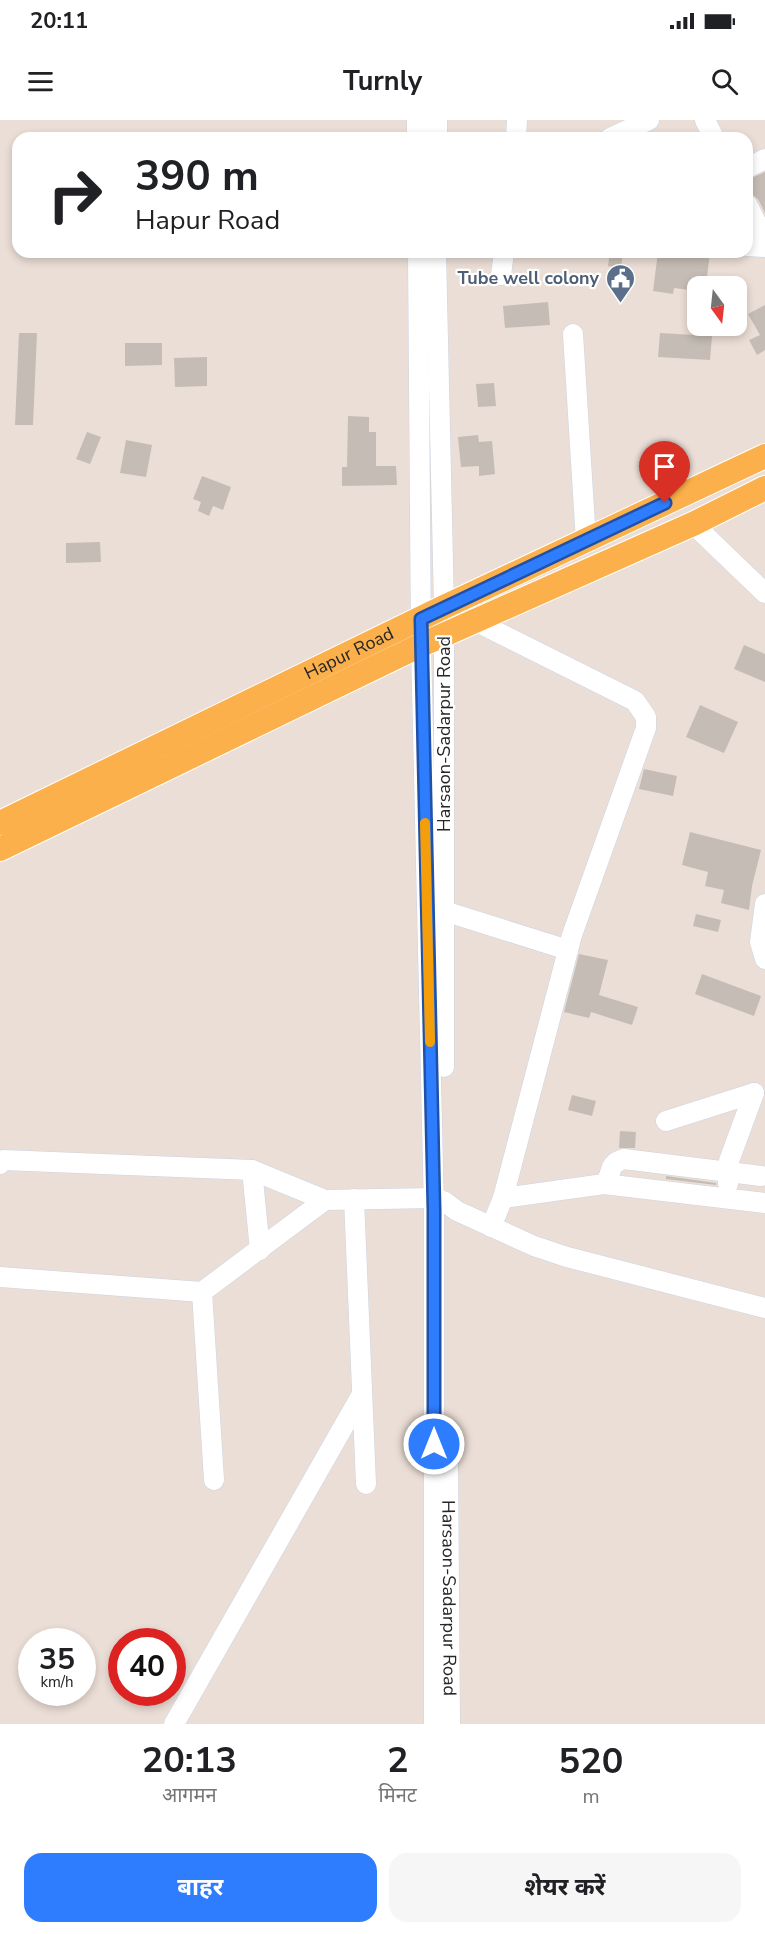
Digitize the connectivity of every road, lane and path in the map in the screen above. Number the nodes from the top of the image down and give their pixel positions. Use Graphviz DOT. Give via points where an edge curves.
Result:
graph roads {
  1 [pos="650,120"];
  2 [pos="623,132"];
  3 [pos="753,216"];
  4 [pos="765,240"];
  5 [pos="418,258"];
  6 [pos="436,258"];
  7 [pos="503,258"];
  8 [pos="501,275"];
  9 [pos="573,334"];
  10 [pos="765,456"];
  11 [pos="765,488"];
  12 [pos="693,524"];
  13 [pos="586,540"];
  14 [pos="765,593"];
  15 [pos="444,607"];
  16 [pos="421,619"];
  17 [pos="475,621"];
  18 [pos="444,635"];
  19 [pos="421,645"];
  20 [pos="0,823"];
  21 [pos="0,849"];
  22 [pos="765,904"];
  23 [pos="444,911"];
  24 [pos="568,950"];
  25 [pos="765,959"];
  26 [pos="666,1121"];
  27 [pos="0,1164"];
  28 [pos="252,1170"];
  29 [pos="729,1172"];
  30 [pos="761,1176"];
  31 [pos="604,1184"];
  32 [pos="354,1198"];
  33 [pos="503,1198"];
  34 [pos="727,1199"];
  35 [pos="325,1200"];
  36 [pos="440,1200"];
  37 [pos="765,1203"];
  38 [pos="491,1227"];
  39 [pos="260,1250"];
  40 [pos="0,1277"];
  41 [pos="202,1292"];
  42 [pos="765,1308"];
  43 [pos="362,1394"];
  44 [pos="214,1480"];
  45 [pos="366,1484"];
  46 [pos="174,1724"];
  47 [pos="434,1724"];
  48 [pos="450,1724"];
  1 -- 2 [label="street"];
  3 -- 4 [label="street"];
  5 -- 16 [label="street, Harsaon-Sadarpur Road"];
  6 -- 15 [label="street, Harsaon-Sadarpur Road"];
  7 -- 8 [label="street"];
  9 -- 13 [label="street"];
  10 -- 13 [label="main road, Hapur Road"];
  11 -- 12 [label="main road, Hapur Road"];
  12 -- 14 [label="street"];
  12 -- 17 [label="main road, Hapur Road"];
  13 -- 15 [label="main road, Hapur Road"];
  15 -- 16 [label="main road, Hapur Road"];
  15 -- 18 [label="street, Harsaon-Sadarpur Road"];
  16 -- 19 [label="street, Harsaon-Sadarpur Road"];
  16 -- 20 [label="main road, Hapur Road"];
  17 -- 18 [label="main road, Hapur Road"];
  17 -- 24 [label="street" via="635,701 646,717 646,728"];
  18 -- 19 [label="main road, Hapur Road"];
  18 -- 23 [label="street, Harsaon-Sadarpur Road"];
  19 -- 21 [label="main road, Hapur Road"];
  19 -- 36 [label="street, Harsaon-Sadarpur Road"];
  22 -- 25 [label="street" via="760,942"];
  23 -- 24 [label="street"];
  23 -- 36 [label="street, Harsaon-Sadarpur Road"];
  24 -- 33 [label="street"];
  26 -- 29 [label="street" via="754,1093 729,1161"];
  27 -- 28 [label="street" via="3,1160"];
  28 -- 35 [label="street"];
  28 -- 39 [label="street"];
  29 -- 30 [label="street"];
  29 -- 31 [label="street" via="624,1159 612,1165"];
  29 -- 34 [label="street"];
  31 -- 33 [label="street"];
  31 -- 34 [label="street"];
  32 -- 35 [label="street"];
  32 -- 36 [label="street"];
  32 -- 43 [label="street"];
  33 -- 38 [label="street"];
  34 -- 37 [label="street"];
  35 -- 39 [label="street"];
  36 -- 38 [label="street"];
  36 -- 47 [label="street, Harsaon-Sadarpur Road"];
  36 -- 48 [label="street, Harsaon-Sadarpur Road"];
  38 -- 42 [label="street" via="567,1257"];
  39 -- 41 [label="street"];
  40 -- 41 [label="street"];
  41 -- 44 [label="street"];
  43 -- 45 [label="street"];
  43 -- 46 [label="street"];
}
